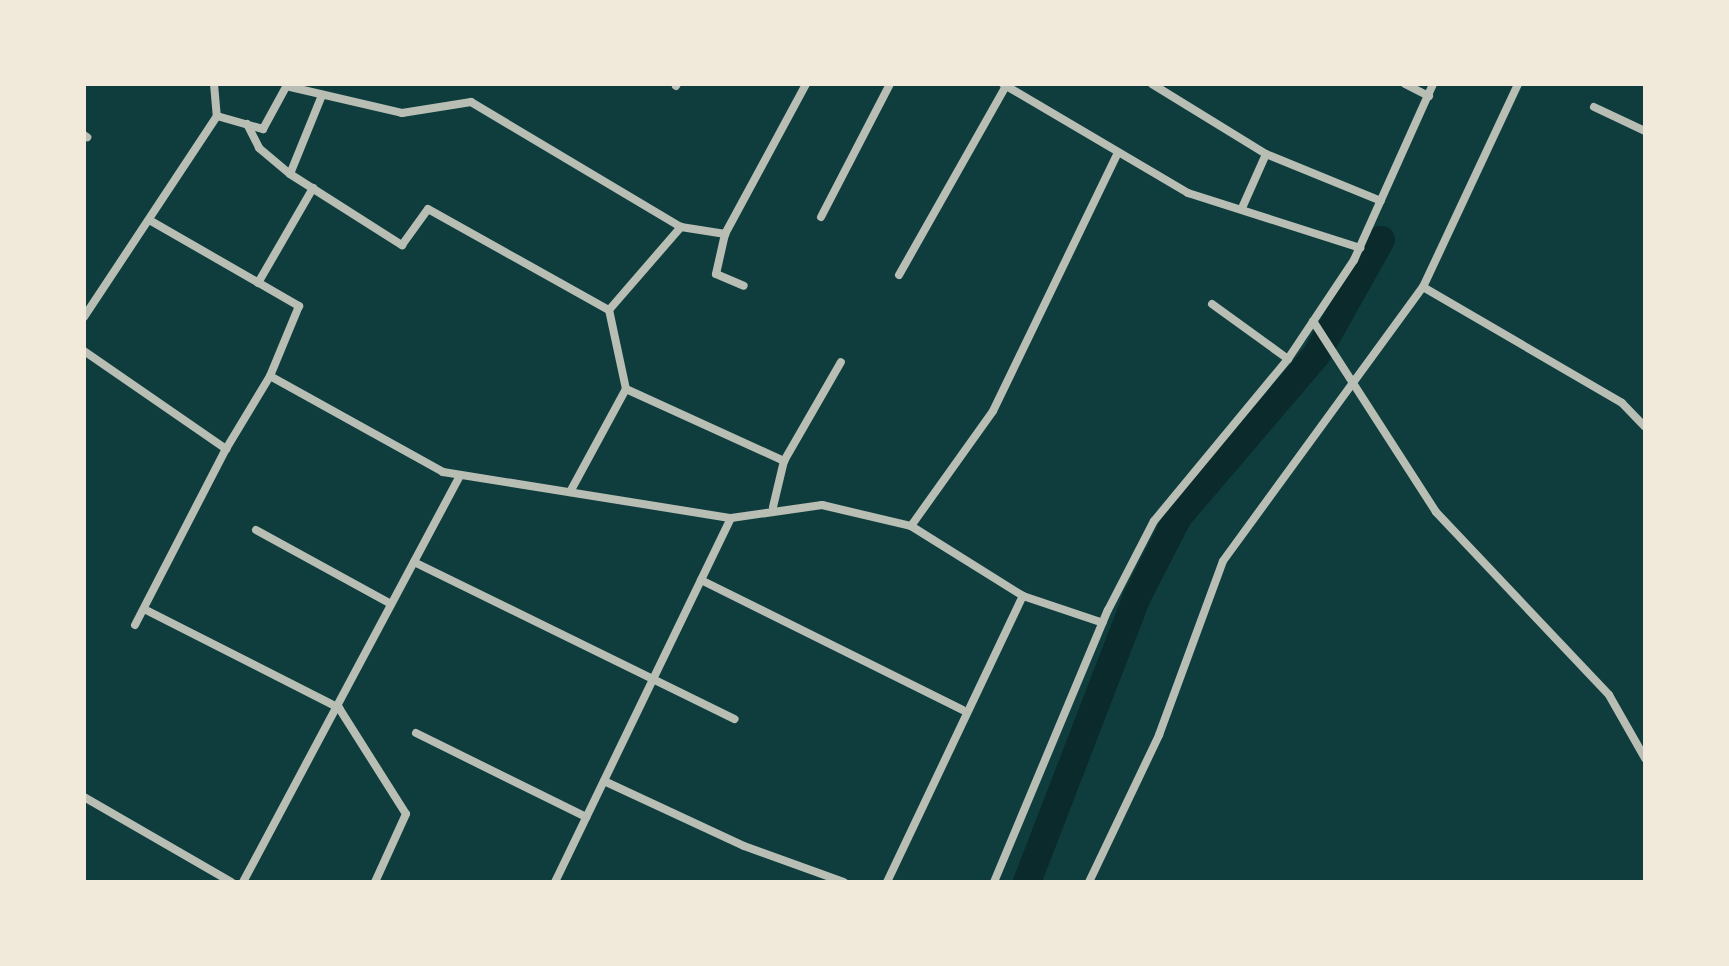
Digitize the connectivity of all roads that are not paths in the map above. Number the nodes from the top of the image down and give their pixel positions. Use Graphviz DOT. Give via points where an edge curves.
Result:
graph roads {
  1 [pos="214,84"];
  2 [pos="806,84"];
  3 [pos="890,84"];
  4 [pos="1153,84"];
  5 [pos="1405,84"];
  6 [pos="1433,84"];
  7 [pos="1518,84"];
  8 [pos="286,85"];
  9 [pos="1004,85"];
  10 [pos="322,95"];
  11 [pos="1429,96"];
  12 [pos="1594,107"];
  13 [pos="217,116"];
  14 [pos="247,124"];
  15 [pos="1645,131"];
  16 [pos="1266,154"];
  17 [pos="1116,156"];
  18 [pos="290,174"];
  19 [pos="313,188"];
  20 [pos="1381,201"];
  21 [pos="1242,208"];
  22 [pos="821,217"];
  23 [pos="151,221"];
  24 [pos="681,227"];
  25 [pos="725,234"];
  26 [pos="1360,248"];
  27 [pos="899,275"];
  28 [pos="258,283"];
  29 [pos="744,286"];
  30 [pos="1423,287"];
  31 [pos="1212,304"];
  32 [pos="609,310"];
  33 [pos="84,317"];
  34 [pos="1313,321"];
  35 [pos="84,351"];
  36 [pos="1288,359"];
  37 [pos="841,362"];
  38 [pos="270,376"];
  39 [pos="1350,385"];
  40 [pos="626,389"];
  41 [pos="1645,427"];
  42 [pos="226,449"];
  43 [pos="784,461"];
  44 [pos="460,475"];
  45 [pos="570,492"];
  46 [pos="773,507"];
  47 [pos="731,518"];
  48 [pos="911,526"];
  49 [pos="256,530"];
  50 [pos="414,562"];
  51 [pos="701,580"];
  52 [pos="1023,596"];
  53 [pos="391,604"];
  54 [pos="144,609"];
  55 [pos="1103,623"];
  56 [pos="135,625"];
  57 [pos="652,681"];
  58 [pos="339,708"];
  59 [pos="963,710"];
  60 [pos="735,719"];
  61 [pos="416,733"];
  62 [pos="1645,758"];
  63 [pos="604,781"];
  64 [pos="84,797"];
  65 [pos="586,817"];
  66 [pos="231,882"];
  67 [pos="243,882"];
  68 [pos="375,882"];
  69 [pos="555,882"];
  70 [pos="844,882"];
  71 [pos="887,882"];
  72 [pos="994,882"];
  73 [pos="1089,882"];
  1 -- 13 [label="street"];
  2 -- 25 [label="street"];
  3 -- 22 [label="street"];
  4 -- 16 [label="street"];
  5 -- 11 [label="street"];
  6 -- 11 [label="street"];
  7 -- 30 [label="street"];
  8 -- 10 [label="street"];
  8 -- 14 [label="street" via="263,129"];
  9 -- 17 [label="street"];
  9 -- 27 [label="street"];
  10 -- 18 [label="street"];
  10 -- 24 [label="street" via="402,113 471,102"];
  11 -- 20 [label="street"];
  12 -- 15 [label="street"];
  13 -- 14 [label="street"];
  13 -- 23 [label="street"];
  14 -- 18 [label="street" via="259,148"];
  16 -- 20 [label="street"];
  16 -- 21 [label="street"];
  17 -- 21 [label="street" via="1188,193"];
  17 -- 48 [label="street" via="993,411"];
  18 -- 19 [label="street"];
  19 -- 28 [label="street"];
  19 -- 32 [label="street" via="402,245 428,209"];
  20 -- 26 [label="street"];
  21 -- 26 [label="street"];
  23 -- 28 [label="street"];
  23 -- 33 [label="street"];
  24 -- 25 [label="street"];
  24 -- 32 [label="street"];
  25 -- 29 [label="street" via="716,274"];
  26 -- 34 [label="street"];
  28 -- 38 [label="street" via="299,306"];
  30 -- 39 [label="street"];
  30 -- 41 [label="street" via="1622,403"];
  31 -- 36 [label="street"];
  32 -- 40 [label="street"];
  34 -- 36 [label="street"];
  34 -- 39 [label="street"];
  35 -- 42 [label="street"];
  36 -- 55 [label="street" via="1154,521"];
  37 -- 43 [label="street"];
  38 -- 42 [label="street"];
  38 -- 44 [label="street" via="443,472"];
  39 -- 62 [label="street" via="1436,512 1609,695"];
  39 -- 73 [label="street" via="1223,561 1159,735"];
  40 -- 43 [label="street"];
  40 -- 45 [label="street"];
  42 -- 54 [label="street"];
  43 -- 46 [label="street"];
  44 -- 45 [label="street"];
  44 -- 50 [label="street"];
  45 -- 47 [label="street"];
  46 -- 47 [label="street"];
  46 -- 48 [label="street" via="822,505"];
  47 -- 51 [label="street"];
  48 -- 52 [label="street"];
  49 -- 53 [label="street"];
  50 -- 53 [label="street"];
  50 -- 57 [label="street"];
  51 -- 57 [label="street"];
  51 -- 59 [label="street"];
  52 -- 55 [label="street"];
  52 -- 59 [label="street"];
  53 -- 58 [label="street"];
  54 -- 56 [label="street"];
  54 -- 58 [label="street"];
  55 -- 72 [label="street"];
  57 -- 60 [label="street"];
  57 -- 63 [label="street"];
  58 -- 67 [label="street"];
  58 -- 68 [label="street" via="406,814"];
  59 -- 71 [label="street"];
  61 -- 65 [label="street"];
  63 -- 65 [label="street"];
  63 -- 70 [label="street" via="744,846"];
  64 -- 66 [label="street"];
  65 -- 69 [label="street"];
}
